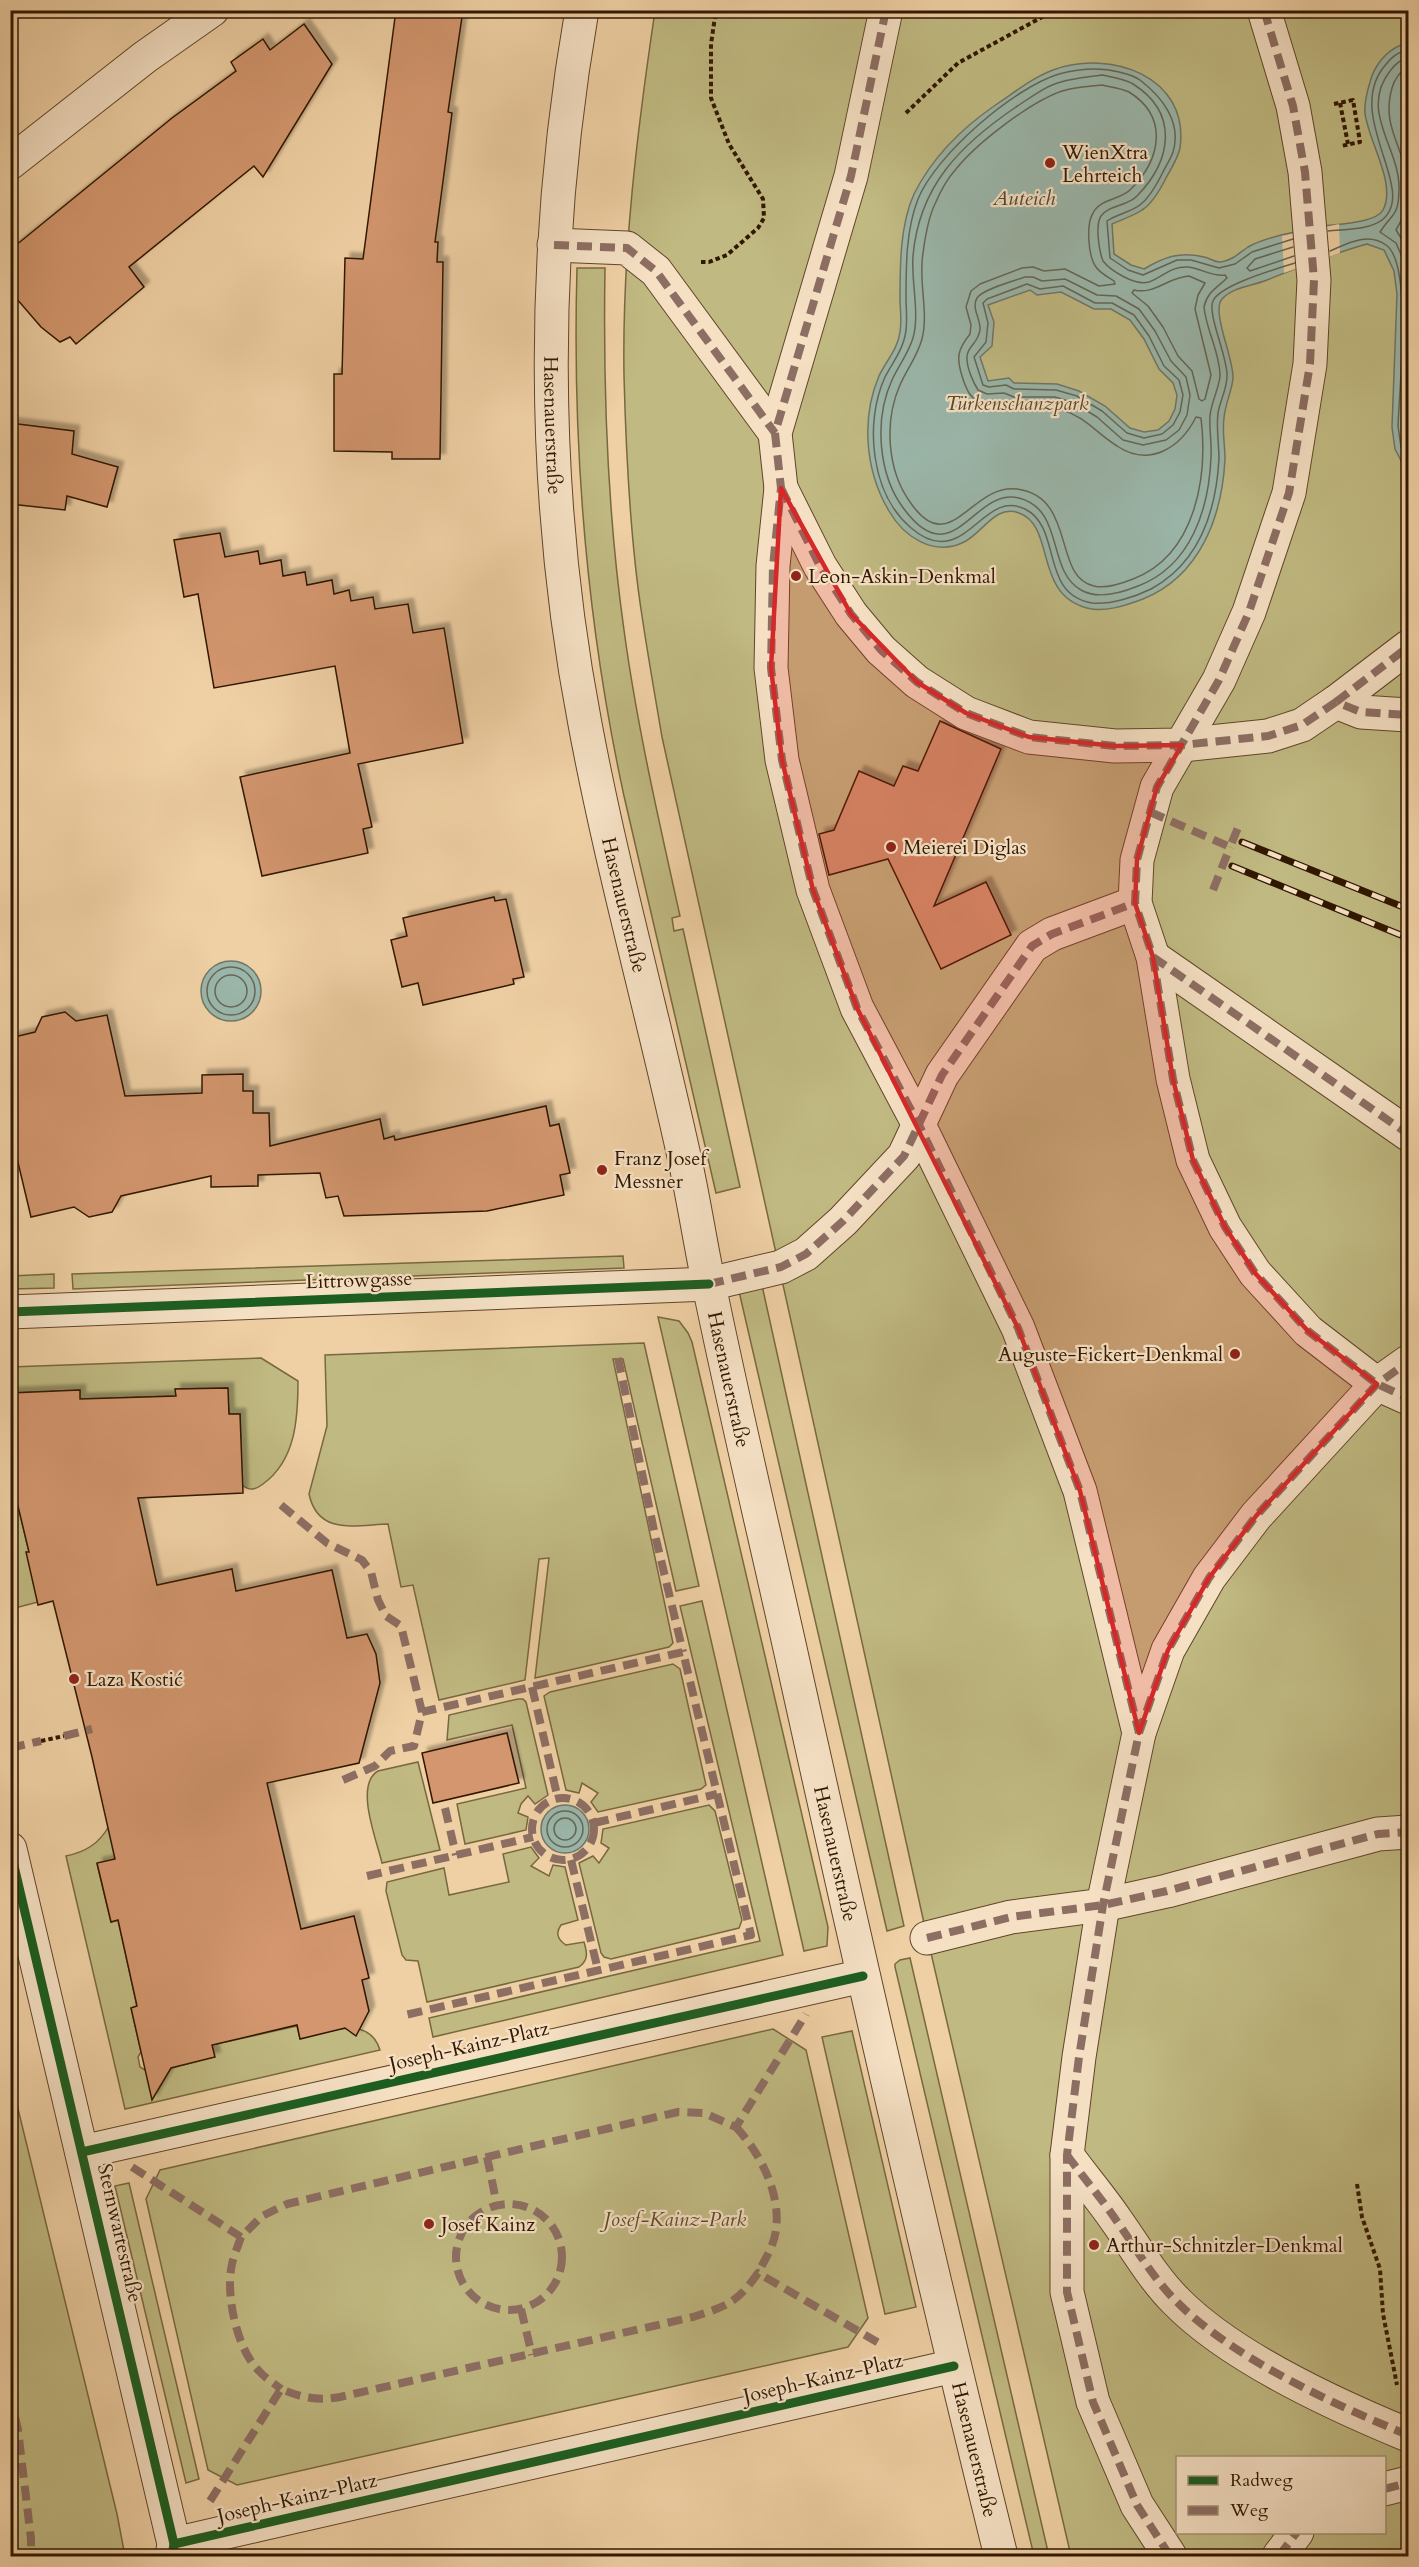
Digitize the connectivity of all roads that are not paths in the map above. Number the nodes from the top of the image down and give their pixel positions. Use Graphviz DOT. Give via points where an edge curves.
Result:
graph roads {
  1 [pos="212,10"];
  2 [pos="582,10"];
  3 [pos="886,10"];
  4 [pos="1264,10"];
  5 [pos="10,163"];
  6 [pos="554,245"];
  7 [pos="775,434"];
  8 [pos="782,488"];
  9 [pos="1408,647"];
  10 [pos="1336,702"];
  11 [pos="1408,715"];
  12 [pos="1182,746"];
  13 [pos="1135,903"];
  14 [pos="1153,957"];
  15 [pos="919,1125"];
  16 [pos="1408,1134"];
  17 [pos="709,1284"];
  18 [pos="10,1312"];
  19 [pos="1408,1362"];
  20 [pos="1377,1384"];
  21 [pos="1408,1398"];
  22 [pos="1139,1733"];
  23 [pos="1408,1832"];
  24 [pos="10,1848"];
  25 [pos="1103,1905"];
  26 [pos="927,1938"];
  27 [pos="863,1976"];
  28 [pos="82,2152"];
  29 [pos="1067,2155"];
  30 [pos="954,2366"];
  31 [pos="1408,2435"];
  32 [pos="1408,2482"];
  33 [pos="1386,2489"];
  34 [pos="1296,2534"];
  35 [pos="173,2550"];
  36 [pos="1002,2556"];
  37 [pos="1170,2556"];
  38 [pos="1279,2556"];
  1 -- 5 [label="street" via="144,57"];
  2 -- 6 [label="street, Hasenauerstraße"];
  3 -- 7 [label="street" via="851,176"];
  4 -- 12 [label="street" via="1300,134 1312,230 1310,364 1289,493 1250,612 1219,680"];
  6 -- 7 [label="street" via="627,248 656,271"];
  6 -- 17 [label="street, Hasenauerstraße" via="554,448 572,640 585,725 688,1172"];
  7 -- 8 [label="street"];
  8 -- 12 [label="street" via="820,566 851,614 881,650 917,682 966,713 1029,738 1115,746"];
  8 -- 15 [label="street" via="773,566 771,668 782,760 813,890 857,1008"];
  9 -- 10 [label="street"];
  10 -- 11 [label="street" via="1361,712"];
  10 -- 12 [label="street" via="1302,725 1268,736"];
  12 -- 13 [label="street" via="1157,787 1137,860"];
  13 -- 14 [label="street"];
  13 -- 15 [label="street, Littrowgasse" via="1052,934 1032,946 942,1075"];
  14 -- 16 [label="street"];
  14 -- 20 [label="street" via="1173,1079 1193,1160 1225,1227 1255,1273 1308,1331"];
  15 -- 17 [label="street, Littrowgasse" via="904,1156 806,1254 780,1267"];
  15 -- 22 [label="street" via="1018,1328 1080,1491"];
  17 -- 18 [label="street, Littrowgasse"];
  17 -- 27 [label="street, Hasenauerstraße"];
  19 -- 20 [label="street"];
  20 -- 21 [label="street"];
  20 -- 22 [label="street" via="1256,1516 1209,1578 1168,1650"];
  22 -- 25 [label="street"];
  23 -- 25 [label="street" via="1378,1834"];
  24 -- 28 [label="street, Sternwartestraße"];
  25 -- 26 [label="street" via="1011,1917"];
  25 -- 29 [label="street"];
  27 -- 28 [label="street, Joseph-Kainz-Platz"];
  27 -- 30 [label="street, Hasenauerstraße"];
  28 -- 35 [label="street, Sternwartestraße"];
  29 -- 31 [label="street" via="1176,2301 1225,2341 1360,2415"];
  29 -- 37 [label="street" via="1067,2292 1093,2402 1137,2505"];
  30 -- 35 [label="street, Joseph-Kainz-Platz"];
  30 -- 36 [label="street, Hasenauerstraße"];
  32 -- 33 [label="street"];
  34 -- 38 [label="street"];
}
